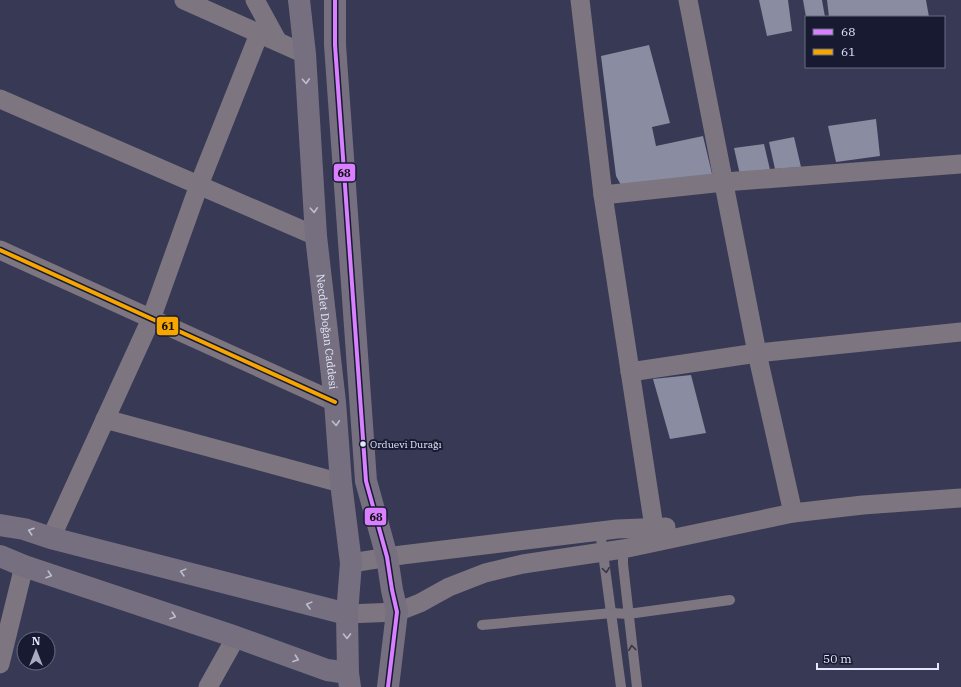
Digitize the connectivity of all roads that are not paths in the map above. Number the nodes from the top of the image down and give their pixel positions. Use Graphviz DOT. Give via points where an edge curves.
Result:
graph roads {
  1 [pos="184,0"];
  2 [pos="255,0"];
  3 [pos="299,0"];
  4 [pos="335,0"];
  5 [pos="580,0"];
  6 [pos="688,0"];
  7 [pos="259,34"];
  8 [pos="278,42"];
  9 [pos="305,54"];
  10 [pos="0,99"];
  11 [pos="961,164"];
  12 [pos="724,182"];
  13 [pos="198,185"];
  14 [pos="603,195"];
  15 [pos="316,236"];
  16 [pos="0,250"];
  17 [pos="151,319"];
  18 [pos="961,332"];
  19 [pos="757,353"];
  20 [pos="630,372"];
  21 [pos="335,402"];
  22 [pos="105,420"];
  23 [pos="341,483"];
  24 [pos="961,498"];
  25 [pos="793,513"];
  26 [pos="0,525"];
  27 [pos="731,526"];
  28 [pos="654,527"];
  29 [pos="622,529"];
  30 [pos="600,531"];
  31 [pos="51,538"];
  32 [pos="623,549"];
  33 [pos="604,551"];
  34 [pos="0,556"];
  35 [pos="387,557"];
  36 [pos="351,563"];
  37 [pos="24,566"];
  38 [pos="730,600"];
  39 [pos="397,612"];
  40 [pos="347,614"];
  41 [pos="612,614"];
  42 [pos="628,614"];
  43 [pos="482,625"];
  44 [pos="236,637"];
  45 [pos="3,642"];
  46 [pos="0,664"];
  47 [pos="349,680"];
  48 [pos="208,687"];
  49 [pos="388,687"];
  50 [pos="621,687"];
  51 [pos="637,687"];
  1 -- 7 [label="street"];
  2 -- 8 [label="street"];
  3 -- 9 [label="main road, Necdet Doğan Caddesi"];
  4 -- 35 [label="main road" via="335,45 366,481"];
  5 -- 14 [label="street"];
  6 -- 12 [label="street"];
  7 -- 8 [label="street"];
  7 -- 13 [label="street"];
  8 -- 9 [label="street"];
  9 -- 15 [label="main road, Necdet Doğan Caddesi, one-way"];
  10 -- 13 [label="street"];
  11 -- 12 [label="street"];
  12 -- 14 [label="street"];
  12 -- 19 [label="street"];
  13 -- 15 [label="street"];
  13 -- 17 [label="street"];
  14 -- 20 [label="street"];
  15 -- 21 [label="main road, Necdet Doğan Caddesi"];
  16 -- 17 [label="street"];
  17 -- 21 [label="street"];
  17 -- 22 [label="street"];
  18 -- 19 [label="street"];
  19 -- 20 [label="street"];
  19 -- 25 [label="street"];
  20 -- 28 [label="street"];
  21 -- 23 [label="main road, Necdet Doğan Caddesi, one-way"];
  22 -- 23 [label="street"];
  22 -- 31 [label="street"];
  23 -- 36 [label="main road, Necdet Doğan Caddesi"];
  24 -- 25 [label="street" via="870,504"];
  25 -- 27 [label="street"];
  31 -- 26 [label="main road, one-way" via="24,529"];
  27 -- 28 [label="street"];
  27 -- 32 [label="street"];
  28 -- 29 [label="street"];
  29 -- 30 [label="street"];
  29 -- 32 [label="lane"];
  30 -- 33 [label="lane"];
  30 -- 35 [label="street"];
  40 -- 31 [label="main road, one-way"];
  32 -- 33 [label="street"];
  32 -- 42 [label="lane"];
  33 -- 39 [label="street" via="485,573"];
  33 -- 41 [label="lane, one-way"];
  34 -- 37 [label="main road"];
  35 -- 36 [label="street"];
  35 -- 39 [label="main road"];
  36 -- 40 [label="main road, Necdet Doğan Caddesi"];
  37 -- 44 [label="main road, one-way"];
  37 -- 45 [label="street"];
  38 -- 42 [label="lane"];
  39 -- 40 [label="street"];
  39 -- 49 [label="main road"];
  40 -- 47 [label="main road, Necdet Doğan Caddesi, one-way"];
  41 -- 42 [label="lane"];
  41 -- 43 [label="lane"];
  41 -- 50 [label="lane"];
  51 -- 42 [label="lane, one-way"];
  44 -- 47 [label="main road, one-way"];
  44 -- 48 [label="street"];
  45 -- 46 [label="street"];
}
